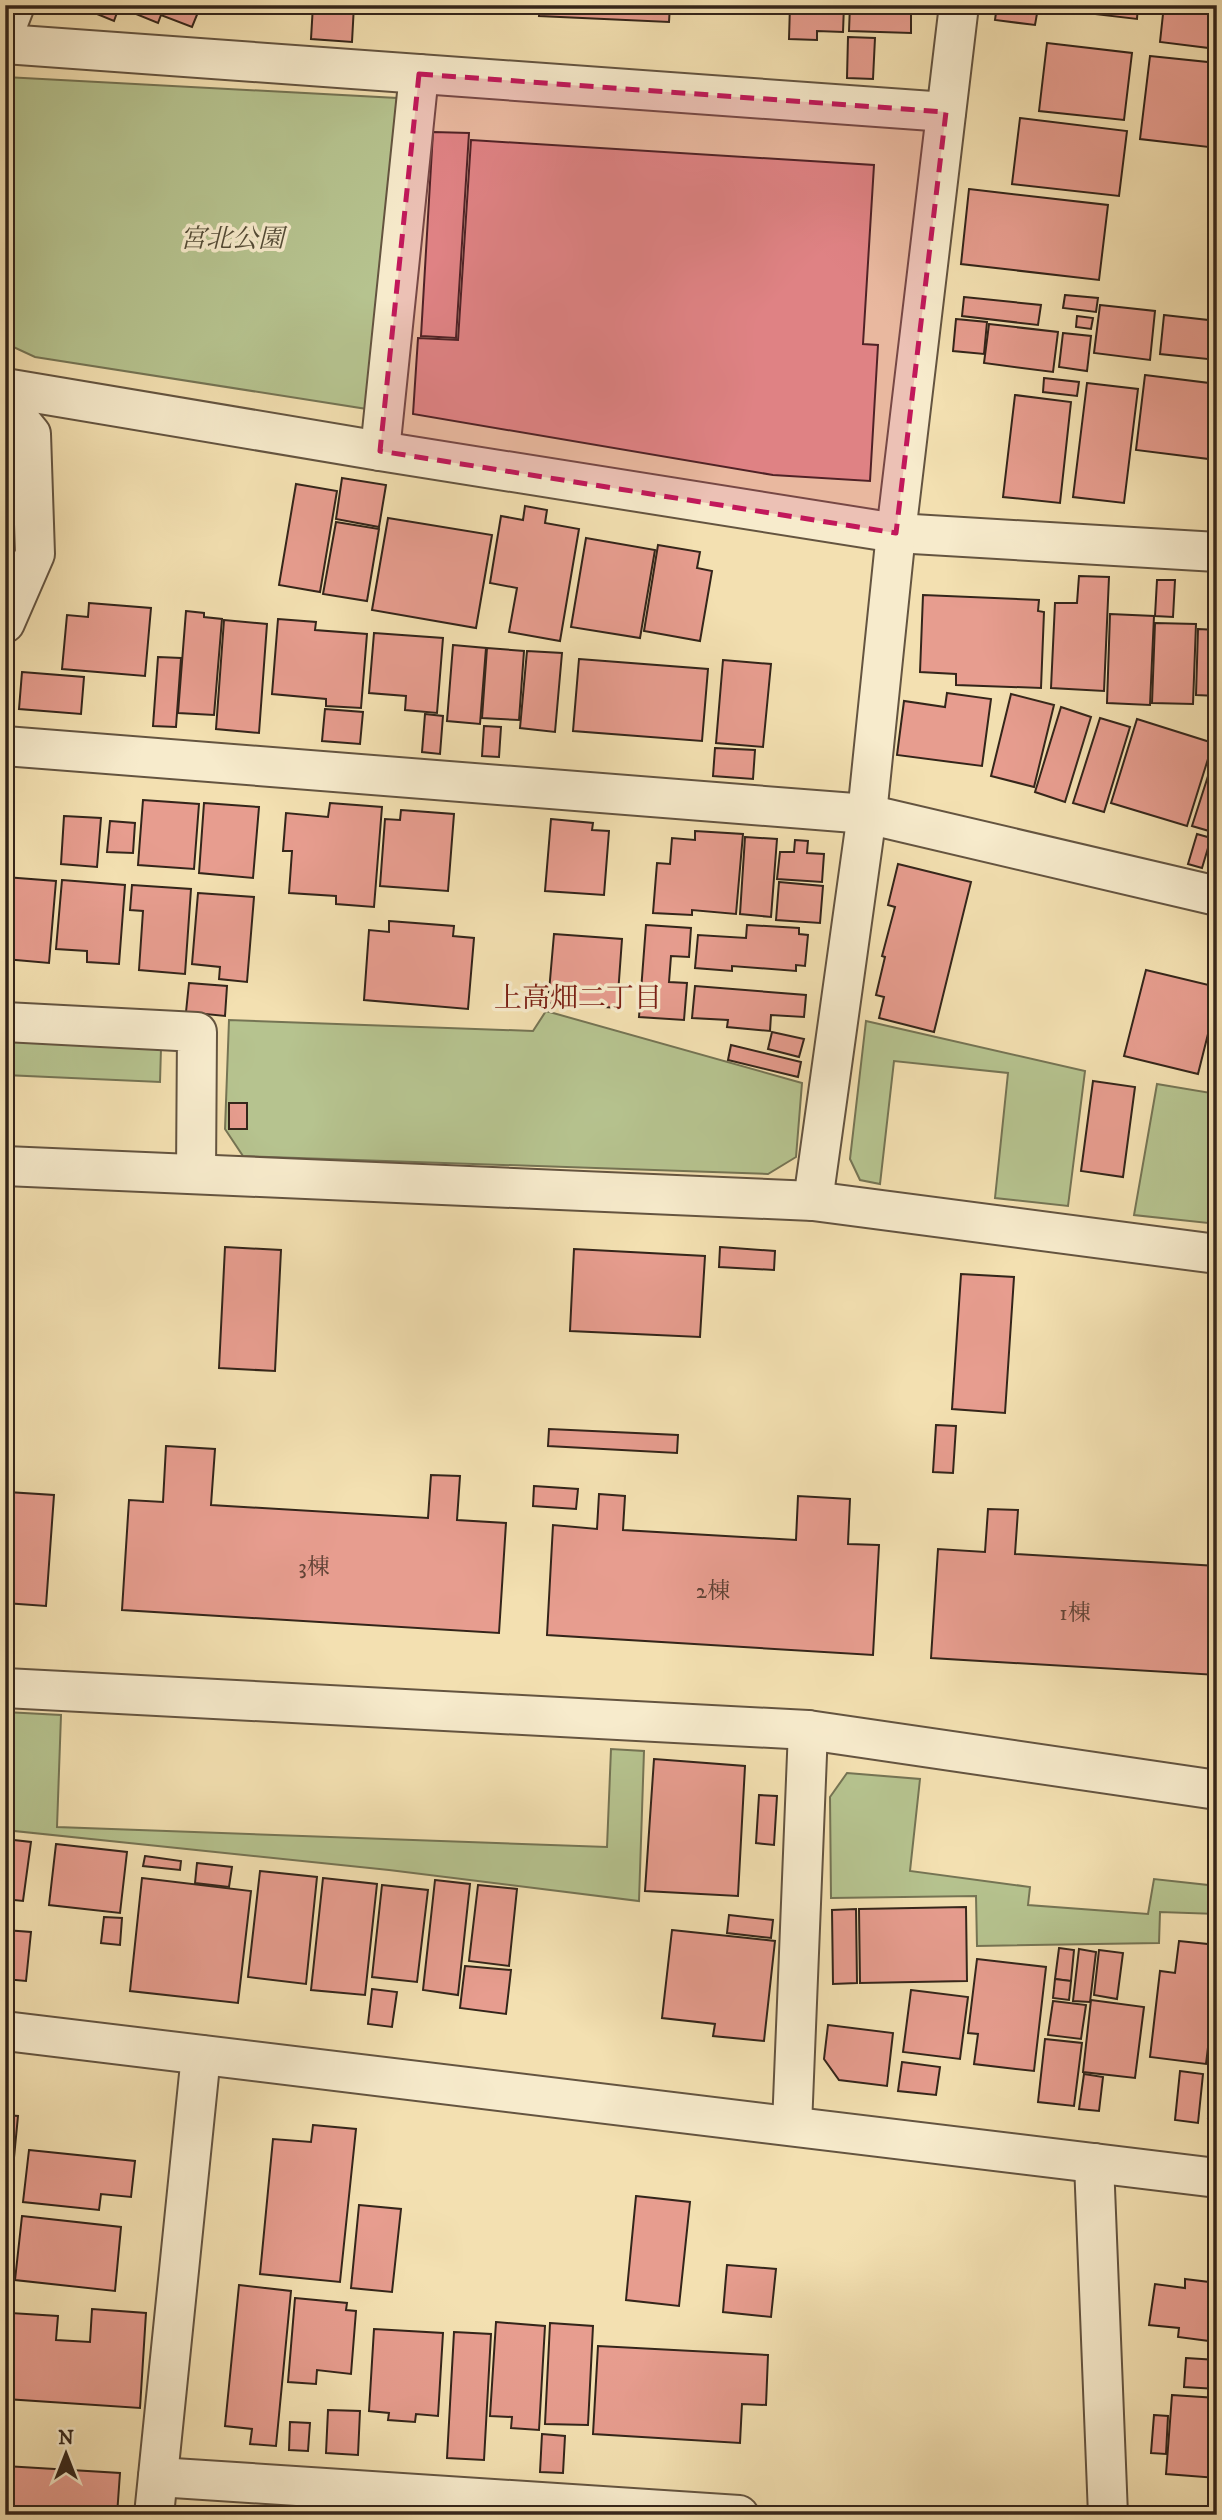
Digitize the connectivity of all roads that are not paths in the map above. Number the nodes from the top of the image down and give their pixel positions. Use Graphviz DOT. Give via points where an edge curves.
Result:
graph roads {
  1 [pos="15,5"];
  2 [pos="959,5"];
  3 [pos="5,31"];
  4 [pos="5,44"];
  5 [pos="419,74"];
  6 [pos="946,112"];
  7 [pos="5,388"];
  8 [pos="5,402"];
  9 [pos="380,451"];
  10 [pos="896,533"];
  11 [pos="1217,552"];
  12 [pos="5,623"];
  13 [pos="5,746"];
  14 [pos="867,814"];
  15 [pos="1217,896"];
  16 [pos="5,1022"];
  17 [pos="5,1166"];
  18 [pos="196,1174"];
  19 [pos="813,1201"];
  20 [pos="1217,1254"];
  21 [pos="5,1688"];
  22 [pos="808,1730"];
  23 [pos="1217,1790"];
  24 [pos="5,2031"];
  25 [pos="201,2055"];
  26 [pos="792,2126"];
  27 [pos="1094,2163"];
  28 [pos="1217,2178"];
  29 [pos="158,2477"];
  30 [pos="154,2515"];
  31 [pos="739,2515"];
  32 [pos="1108,2515"];
  1 -- 3 [label="street"];
  2 -- 6 [label="street"];
  4 -- 5 [label="street"];
  5 -- 6 [label="street"];
  5 -- 9 [label="street"];
  6 -- 10 [label="street"];
  7 -- 9 [label="street"];
  8 -- 12 [label="street" via="31,434 35,554"];
  9 -- 10 [label="street"];
  10 -- 11 [label="street"];
  10 -- 14 [label="street"];
  13 -- 14 [label="street"];
  14 -- 15 [label="street"];
  14 -- 19 [label="street"];
  16 -- 18 [label="street" via="197,1032"];
  17 -- 18 [label="street"];
  18 -- 19 [label="street"];
  19 -- 20 [label="street"];
  21 -- 22 [label="street"];
  22 -- 23 [label="street"];
  22 -- 26 [label="street"];
  24 -- 25 [label="street"];
  25 -- 26 [label="street"];
  25 -- 29 [label="street"];
  26 -- 27 [label="street"];
  27 -- 28 [label="street"];
  27 -- 32 [label="street"];
  29 -- 30 [label="street"];
  29 -- 31 [label="street"];
}
